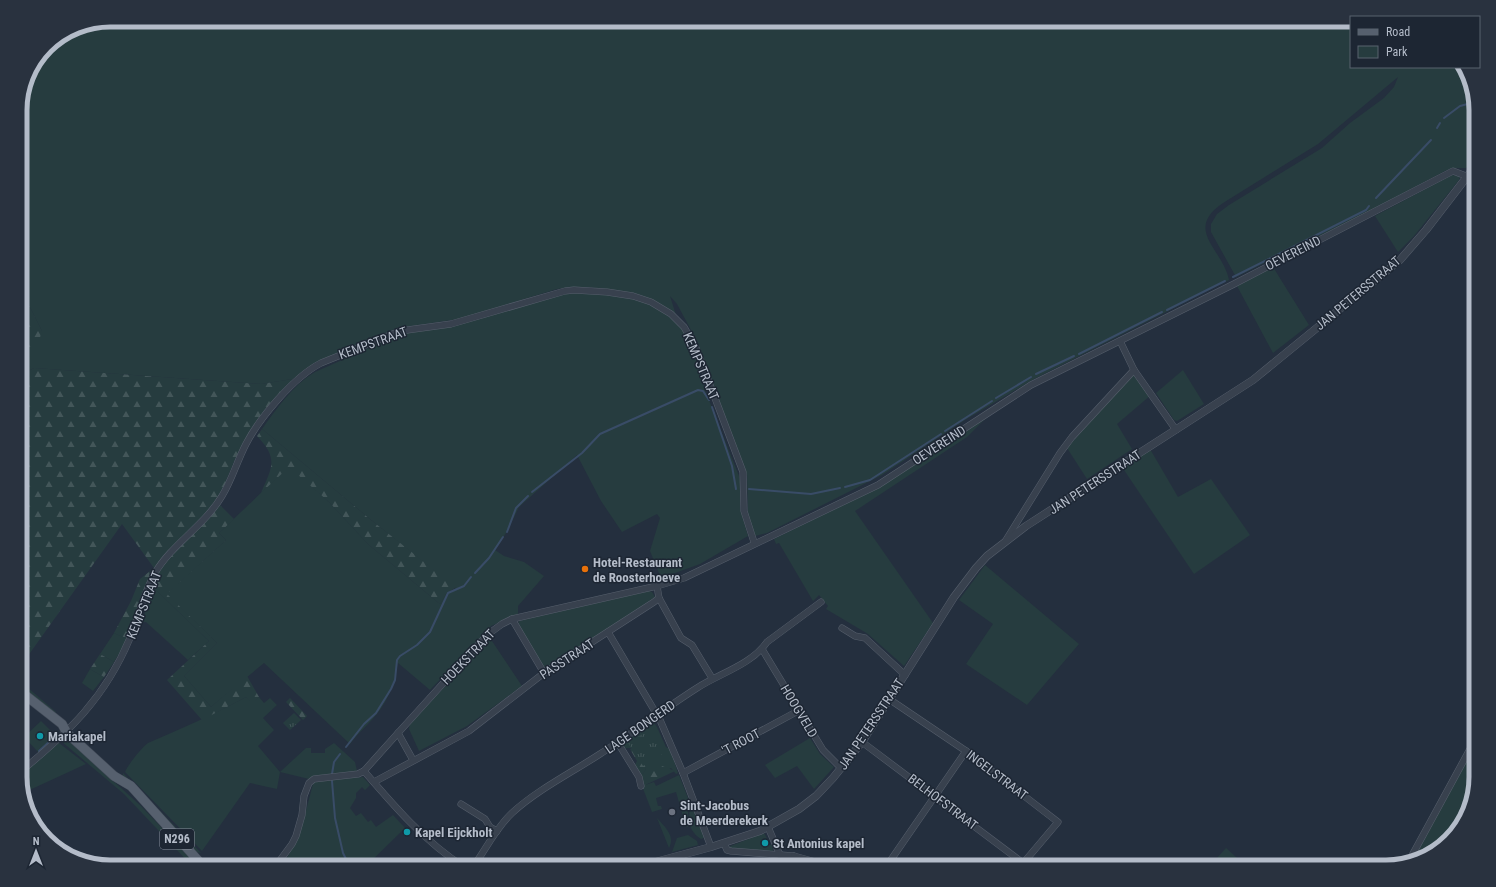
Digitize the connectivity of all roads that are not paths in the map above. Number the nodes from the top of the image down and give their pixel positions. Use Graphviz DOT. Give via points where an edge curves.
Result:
graph roads {
  1 [pos="1469,173"];
  2 [pos="1466,176"];
  3 [pos="1120,341"];
  4 [pos="1134,370"];
  5 [pos="1176,430"];
  6 [pos="754,542"];
  7 [pos="1005,542"];
  8 [pos="657,586"];
  9 [pos="659,598"];
  10 [pos="821,602"];
  11 [pos="512,619"];
  12 [pos="842,628"];
  13 [pos="608,632"];
  14 [pos="762,649"];
  15 [pos="544,673"];
  16 [pos="905,675"];
  17 [pos="712,678"];
  18 [pos="27,695"];
  19 [pos="889,699"];
  20 [pos="798,711"];
  21 [pos="658,716"];
  22 [pos="67,733"];
  23 [pos="398,733"];
  24 [pos="862,742"];
  25 [pos="618,743"];
  26 [pos="966,751"];
  27 [pos="1469,751"];
  28 [pos="413,760"];
  29 [pos="27,766"];
  30 [pos="841,768"];
  31 [pos="364,771"];
  32 [pos="684,773"];
  33 [pos="374,782"];
  34 [pos="641,786"];
  35 [pos="935,797"];
  36 [pos="461,804"];
  37 [pos="768,827"];
  38 [pos="497,831"];
  39 [pos="724,843"];
  40 [pos="711,848"];
  41 [pos="780,854"];
  42 [pos="794,856"];
  43 [pos="1412,856"];
  44 [pos="197,860"];
  45 [pos="280,860"];
  46 [pos="454,860"];
  47 [pos="478,860"];
  48 [pos="664,860"];
  49 [pos="794,860"];
  50 [pos="809,860"];
  51 [pos="891,860"];
  52 [pos="1016,860"];
  53 [pos="1026,860"];
  1 -- 2 [label="street, JAN PETERSSTRAAT"];
  2 -- 3 [label="street, OEVEREIND" via="1453,171"];
  2 -- 5 [label="street, JAN PETERSSTRAAT" via="1400,260 1253,380"];
  3 -- 4 [label="street"];
  3 -- 6 [label="street, OEVEREIND" via="1031,385 878,484"];
  4 -- 5 [label="street"];
  4 -- 7 [label="street" via="1057,458"];
  5 -- 7 [label="street, JAN PETERSSTRAAT"];
  6 -- 8 [label="street" via="684,578"];
  6 -- 22 [label="street, KEMPSTRAAT" via="744,511 743,472 696,348 684,327 660,307 633,296 574,290 451,324 400,331 312,368 292,384 246,443 222,496 156,572 126,648 96,700"];
  7 -- 16 [label="street, JAN PETERSSTRAAT" via="987,556 966,580"];
  8 -- 9 [label="street"];
  8 -- 11 [label="street, HOEKSTRAAT"];
  9 -- 13 [label="street, PASSTRAAT"];
  9 -- 17 [label="street" via="681,638 692,645"];
  10 -- 14 [label="street, LAGE BONGERD" via="767,642"];
  11 -- 15 [label="street"];
  11 -- 23 [label="street, HOEKSTRAAT" via="487,635"];
  12 -- 16 [label="street" via="855,636 866,638"];
  13 -- 15 [label="street, PASSTRAAT"];
  13 -- 21 [label="street"];
  14 -- 17 [label="street, LAGE BONGERD" via="723,676"];
  14 -- 20 [label="street, HOOGVELD"];
  15 -- 28 [label="street, PASSTRAAT" via="469,731"];
  16 -- 19 [label="street, JAN PETERSSTRAAT"];
  17 -- 21 [label="street, LAGE BONGERD"];
  18 -- 22 [label="main road, N296" via="54,717"];
  19 -- 24 [label="street, JAN PETERSSTRAAT"];
  19 -- 26 [label="street, INGELSTRAAT"];
  20 -- 30 [label="street, HOOGVELD" via="823,750"];
  20 -- 32 [label="street, 'T ROOT"];
  21 -- 25 [label="street, LAGE BONGERD"];
  21 -- 32 [label="street"];
  22 -- 29 [label="street, KEMPSTRAAT"];
  22 -- 44 [label="main road, N296" via="124,788 151,810"];
  23 -- 28 [label="street"];
  23 -- 31 [label="street, HOEKSTRAAT"];
  24 -- 30 [label="street, JAN PETERSSTRAAT"];
  24 -- 35 [label="street, BELHOFSTRAAT"];
  25 -- 34 [label="street" via="639,776"];
  25 -- 38 [label="street, LAGE BONGERD" via="521,805"];
  26 -- 35 [label="street"];
  26 -- 53 [label="street, INGELSTRAAT" via="1058,822"];
  27 -- 43 [label="street"];
  28 -- 33 [label="street, PASSTRAAT"];
  30 -- 37 [label="street, JAN PETERSSTRAAT" via="816,796 800,809"];
  31 -- 33 [label="street"];
  31 -- 45 [label="street" via="358,774 314,779 309,783 296,836"];
  32 -- 40 [label="street"];
  33 -- 46 [label="street" via="417,830"];
  35 -- 51 [label="street"];
  35 -- 52 [label="street, BELHOFSTRAAT"];
  36 -- 38 [label="street" via="485,819 490,827"];
  37 -- 39 [label="street, JAN PETERSSTRAAT"];
  37 -- 41 [label="street"];
  38 -- 47 [label="street, LAGE BONGERD"];
  39 -- 40 [label="street, JAN PETERSSTRAAT"];
  39 -- 41 [label="street" via="727,850 731,851"];
  40 -- 48 [label="street, JAN PETERSSTRAAT"];
  41 -- 42 [label="street"];
  42 -- 49 [label="street"];
  42 -- 50 [label="street"];
}
